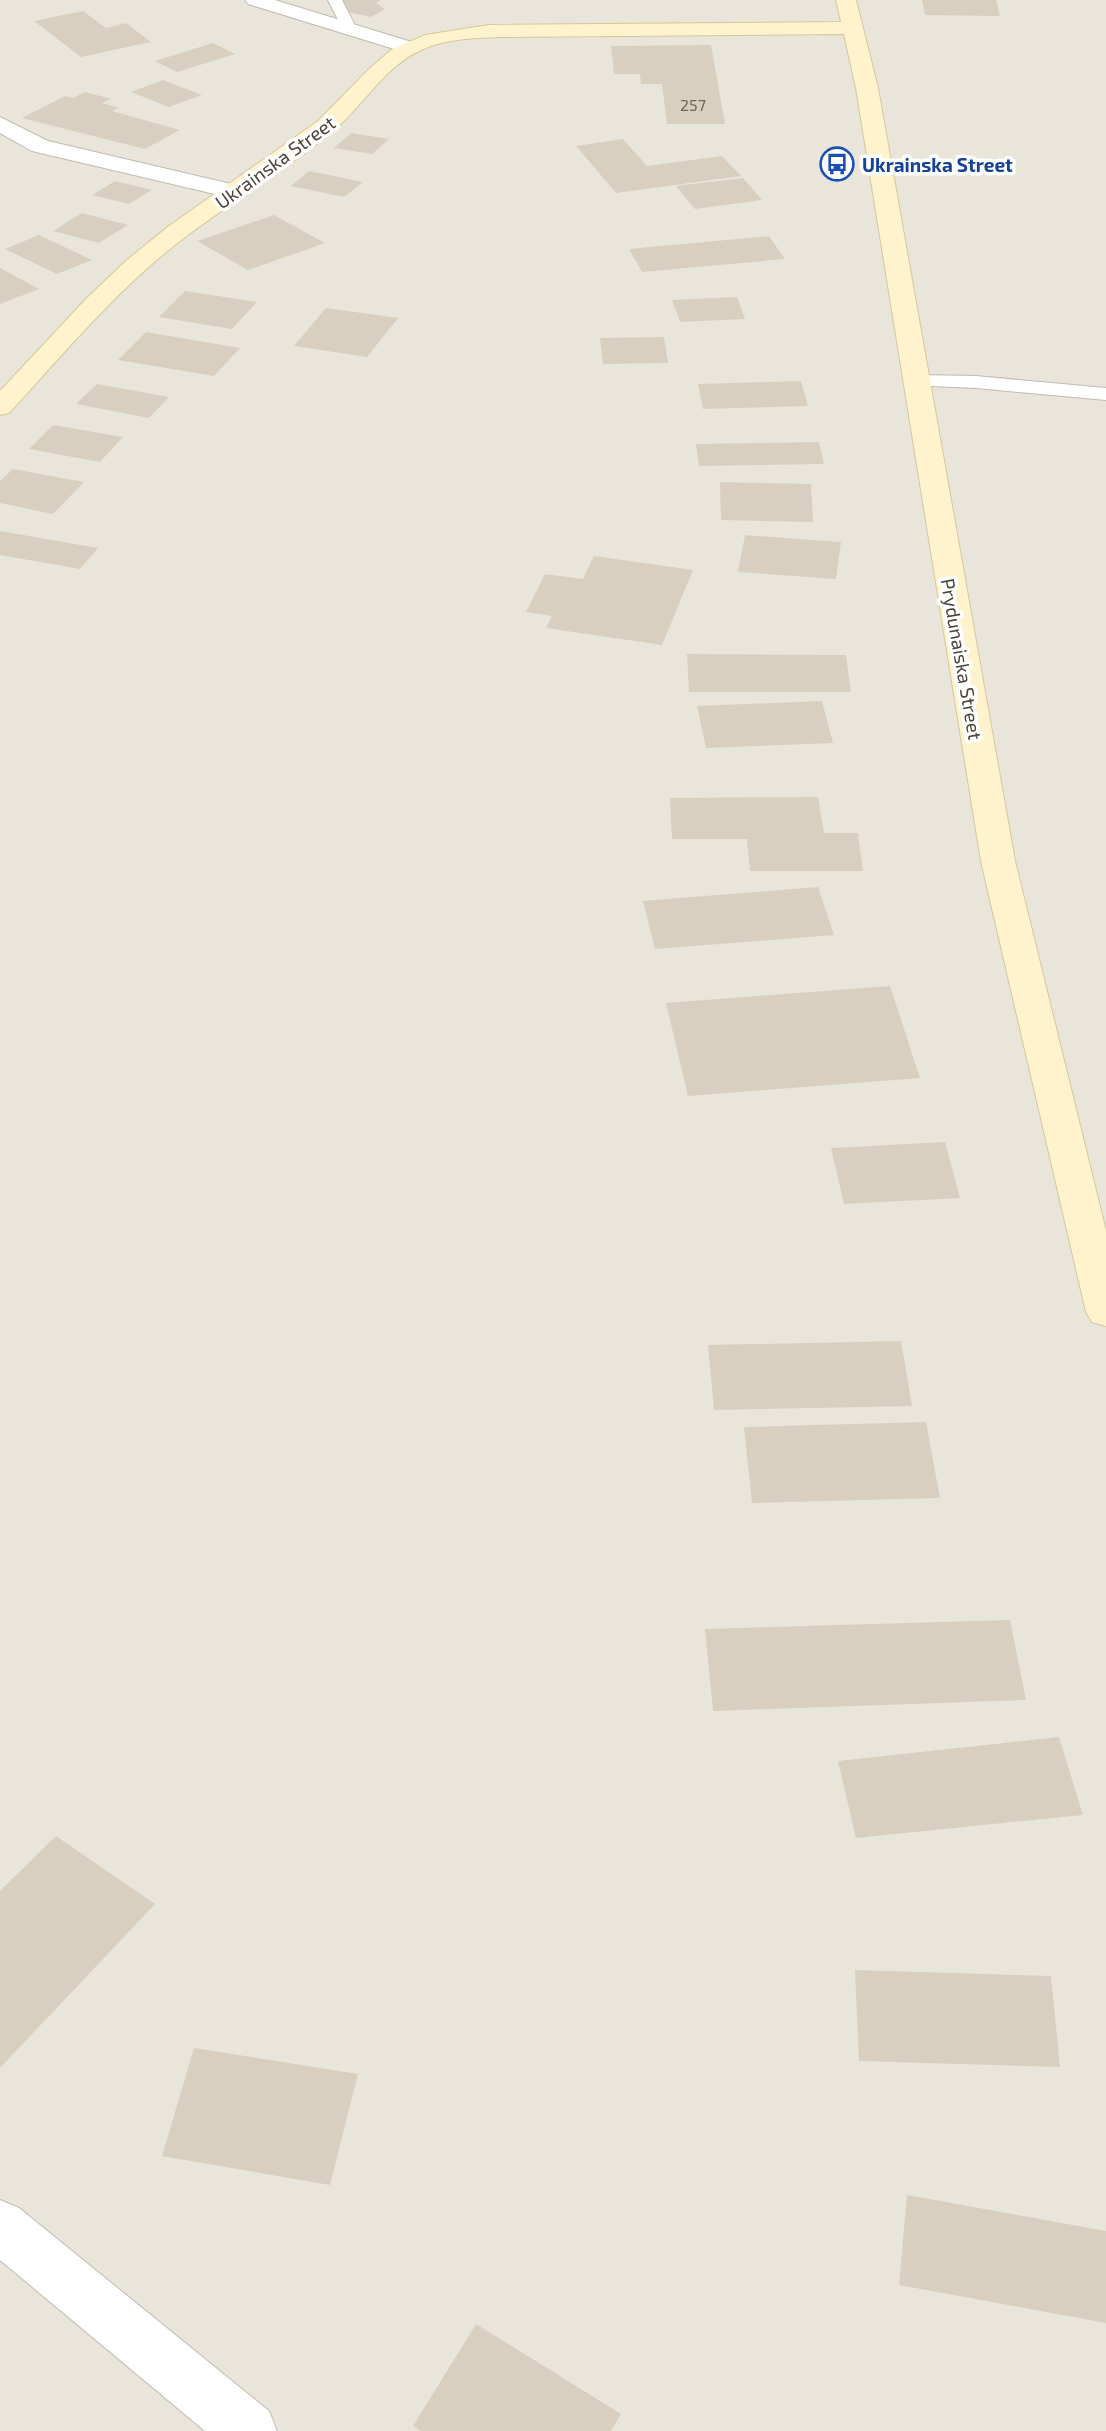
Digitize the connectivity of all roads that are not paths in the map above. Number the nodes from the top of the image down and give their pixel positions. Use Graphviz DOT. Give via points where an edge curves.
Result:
graph roads {
  1 [pos="255,0"];
  2 [pos="335,0"];
  3 [pos="849,14"];
  4 [pos="350,31"];
  5 [pos="411,48"];
  6 [pos="0,124"];
  7 [pos="40,146"];
  8 [pos="13,153"];
  9 [pos="236,191"];
  10 [pos="916,381"];
  11 [pos="1106,394"];
  12 [pos="0,407"];
  13 [pos="1106,1312"];
  14 [pos="0,2226"];
  15 [pos="249,2431"];
  1 -- 4 [label="street"];
  2 -- 4 [label="lane"];
  3 -- 5 [label="main road, Ukrainska Street" via="500,31 451,35"];
  3 -- 10 [label="main road, Prydunaiska Street" via="867,88"];
  4 -- 5 [label="street"];
  5 -- 9 [label="main road, Ukrainska Street" via="397,56 327,125"];
  6 -- 7 [label="street"];
  7 -- 8 [label="street"];
  7 -- 9 [label="street"];
  9 -- 12 [label="main road, Ukrainska Street" via="155,249 89,311"];
  10 -- 11 [label="lane"];
  10 -- 13 [label="main road, Prydunaiska Street" via="998,861"];
  14 -- 15 [label="street"];
}
